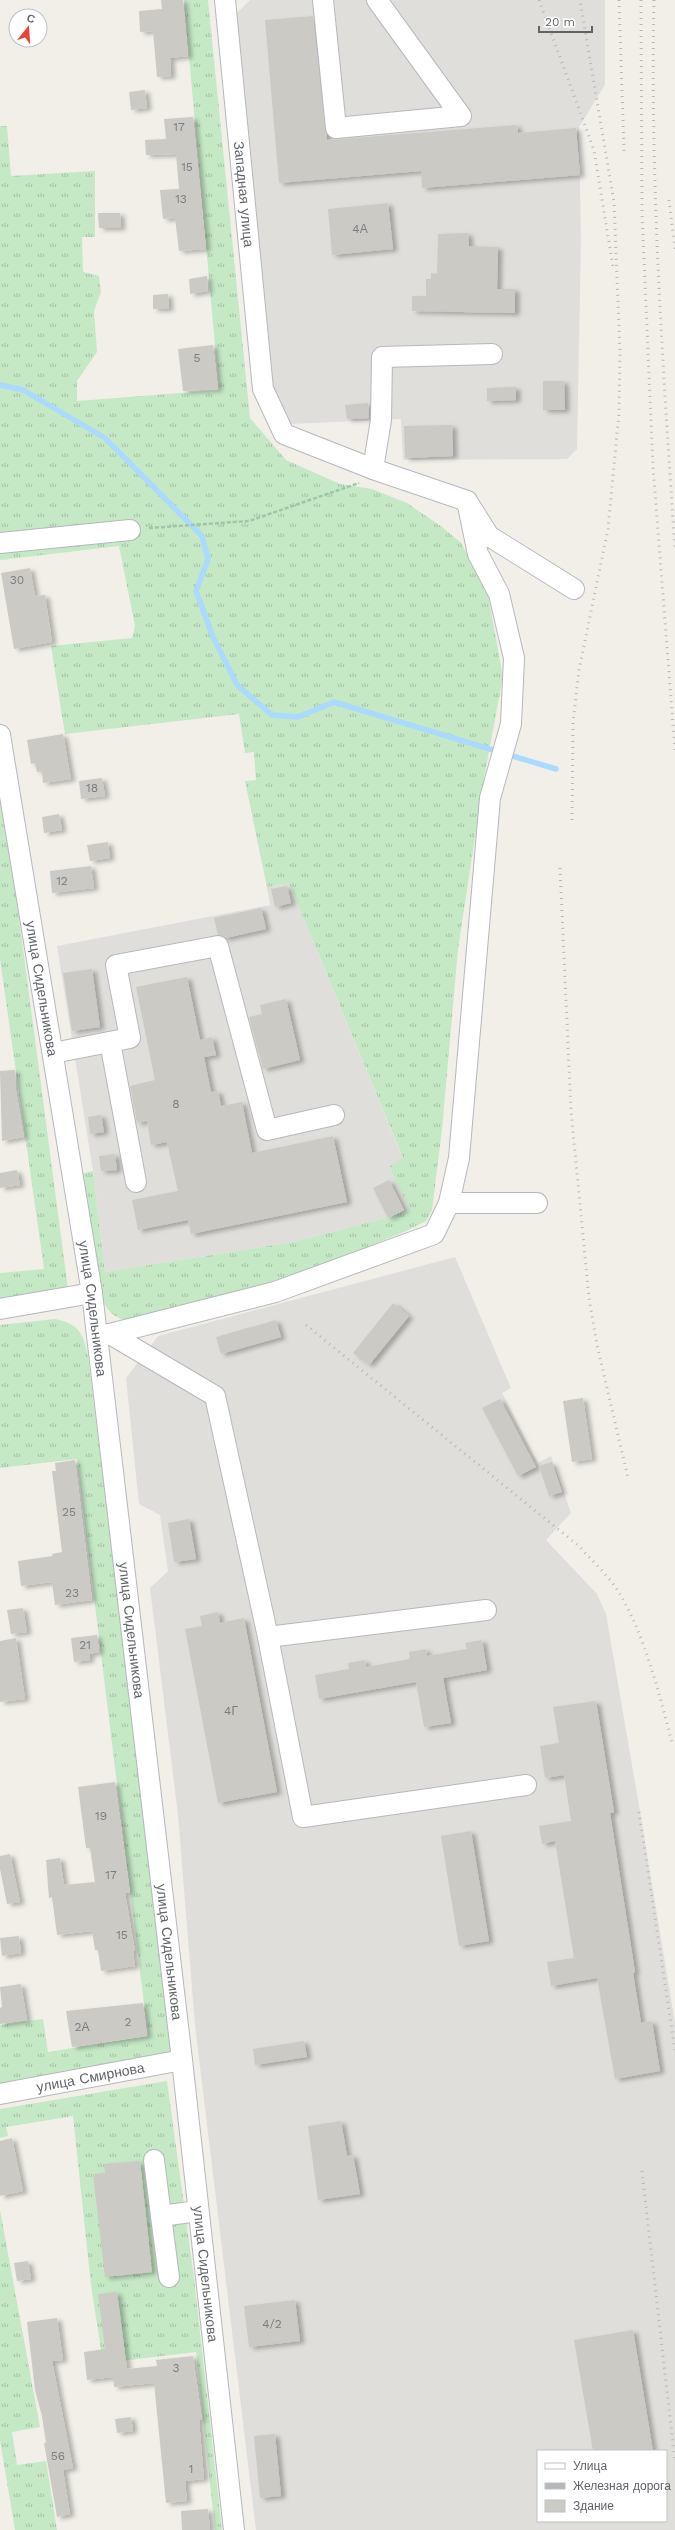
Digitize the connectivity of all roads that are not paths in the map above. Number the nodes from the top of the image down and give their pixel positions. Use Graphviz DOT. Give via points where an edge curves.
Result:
graph roads {
  1 [pos="225,0"];
  2 [pos="323,0"];
  3 [pos="377,0"];
  4 [pos="492,354"];
  5 [pos="373,469"];
  6 [pos="467,501"];
  7 [pos="130,530"];
  8 [pos="0,543"];
  9 [pos="574,589"];
  10 [pos="0,735"];
  11 [pos="110,1042"];
  12 [pos="53,1053"];
  13 [pos="334,1115"];
  14 [pos="136,1182"];
  15 [pos="449,1203"];
  16 [pos="537,1203"];
  17 [pos="92,1293"];
  18 [pos="0,1309"];
  19 [pos="104,1335"];
  20 [pos="486,1610"];
  21 [pos="268,1636"];
  22 [pos="526,1785"];
  23 [pos="182,2060"];
  24 [pos="0,2094"];
  25 [pos="154,2160"];
  26 [pos="198,2211"];
  27 [pos="161,2216"];
  28 [pos="169,2277"];
  29 [pos="234,2530"];
  1 -- 5 [label="street, Западная улица" via="263,389 284,434"];
  2 -- 3 [label="street" via="336,128 461,116"];
  4 -- 5 [label="street" via="382,357 381,420"];
  5 -- 6 [label="street, Западная улица"];
  6 -- 9 [label="street" via="488,536"];
  6 -- 15 [label="street" via="478,554 499,594 514,658 511,724 490,798 458,1158"];
  7 -- 8 [label="street"];
  10 -- 12 [label="street, улица Сидельникова"];
  11 -- 12 [label="street"];
  11 -- 13 [label="street" via="130,1038 116,965 218,946 267,1130"];
  11 -- 14 [label="street"];
  12 -- 17 [label="street, улица Сидельникова"];
  15 -- 16 [label="street"];
  15 -- 19 [label="street" via="434,1234 275,1292"];
  17 -- 18 [label="street"];
  17 -- 19 [label="street, улица Сидельникова"];
  19 -- 21 [label="street" via="215,1396"];
  19 -- 23 [label="street, улица Сидельникова"];
  20 -- 21 [label="street"];
  21 -- 22 [label="street" via="303,1817"];
  23 -- 24 [label="street, улица Смирнова"];
  23 -- 26 [label="street, улица Сидельникова"];
  25 -- 27 [label="street"];
  26 -- 27 [label="street"];
  26 -- 29 [label="street, улица Сидельникова"];
  27 -- 28 [label="street"];
}
